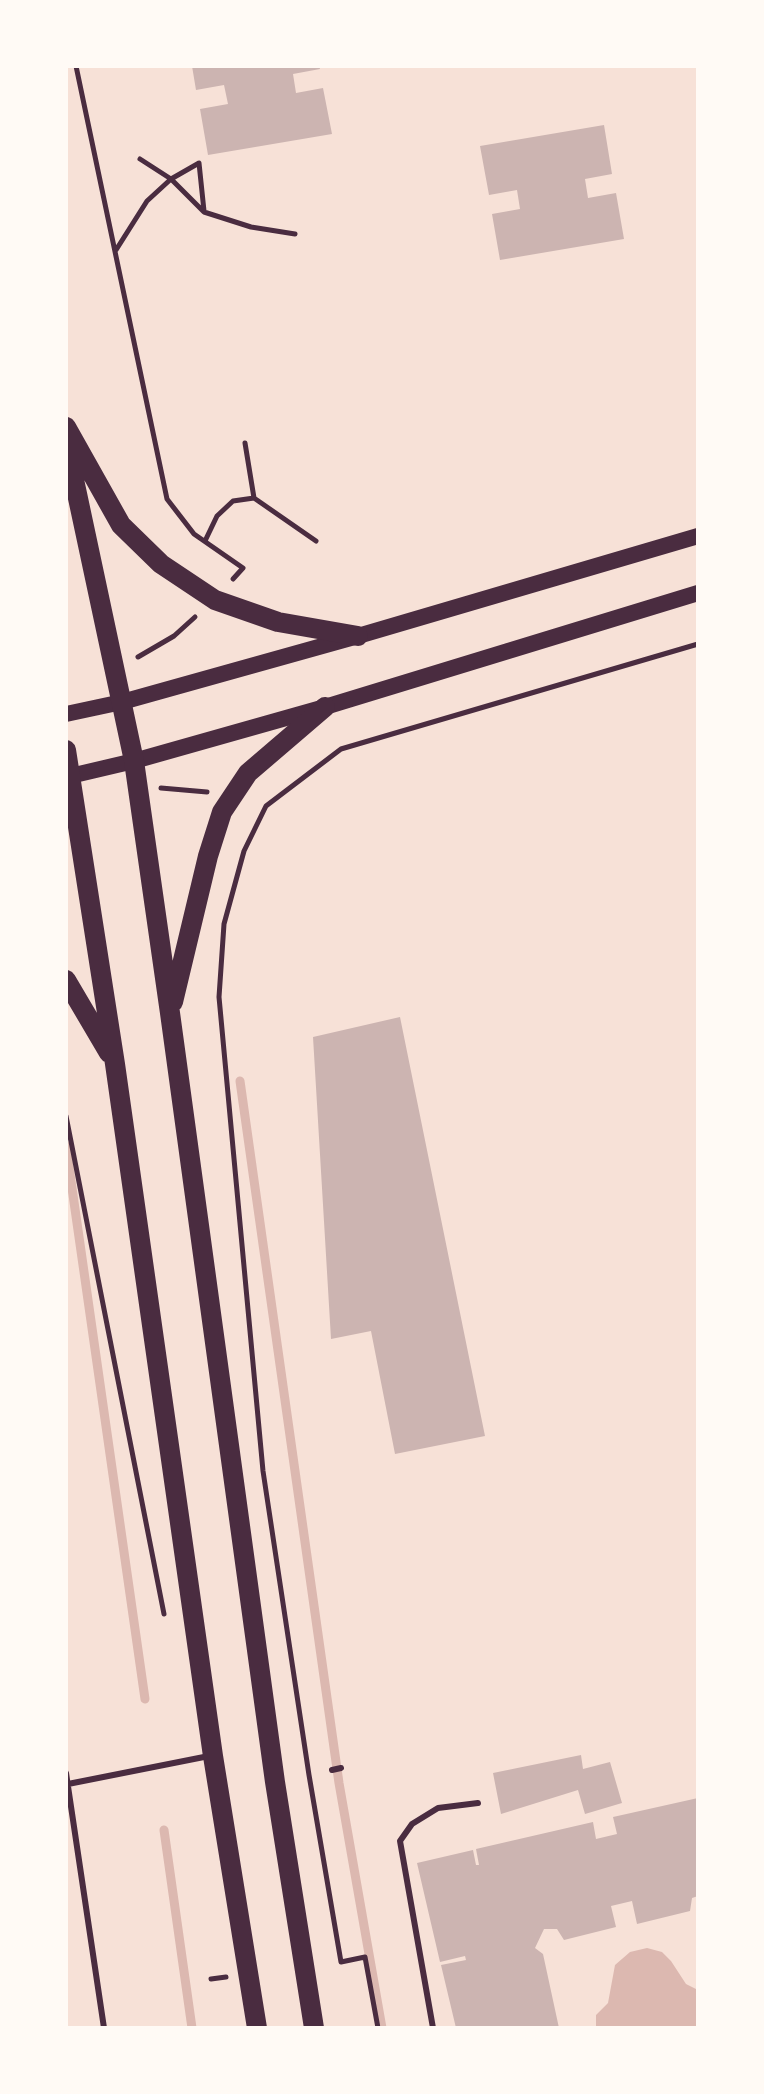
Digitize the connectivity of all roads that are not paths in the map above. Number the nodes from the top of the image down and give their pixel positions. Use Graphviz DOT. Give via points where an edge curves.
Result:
graph roads {
  1 [pos="66,427"];
  2 [pos="66,442"];
  3 [pos="698,536"];
  4 [pos="698,593"];
  5 [pos="358,636"];
  6 [pos="122,702"];
  7 [pos="325,707"];
  8 [pos="66,714"];
  9 [pos="66,750"];
  10 [pos="134,761"];
  11 [pos="68,776"];
  12 [pos="66,980"];
  13 [pos="170,1013"];
  14 [pos="115,1064"];
  15 [pos="213,1756"];
  16 [pos="341,1768"];
  17 [pos="332,1770"];
  18 [pos="66,1773"];
  19 [pos="68,1784"];
  20 [pos="478,1803"];
  21 [pos="104,2028"];
  22 [pos="257,2028"];
  23 [pos="314,2028"];
  24 [pos="433,2028"];
  1 -- 5 [label="main road" via="121,525 161,564 215,600 278,622"];
  2 -- 6 [label="main road"];
  3 -- 5 [label="main road"];
  4 -- 7 [label="main road"];
  5 -- 6 [label="main road"];
  6 -- 8 [label="main road"];
  6 -- 10 [label="main road"];
  7 -- 10 [label="main road"];
  7 -- 13 [label="main road" via="248,773 222,812"];
  9 -- 11 [label="main road"];
  10 -- 11 [label="main road"];
  10 -- 13 [label="main road"];
  11 -- 14 [label="main road"];
  12 -- 14 [label="main road"];
  13 -- 23 [label="main road" via="275,1782"];
  14 -- 15 [label="main road"];
  15 -- 19 [label="lane"];
  15 -- 22 [label="main road"];
  16 -- 17 [label="lane"];
  18 -- 19 [label="lane"];
  19 -- 21 [label="lane"];
  20 -- 24 [label="lane" via="438,1808 412,1824 400,1841"];
}
